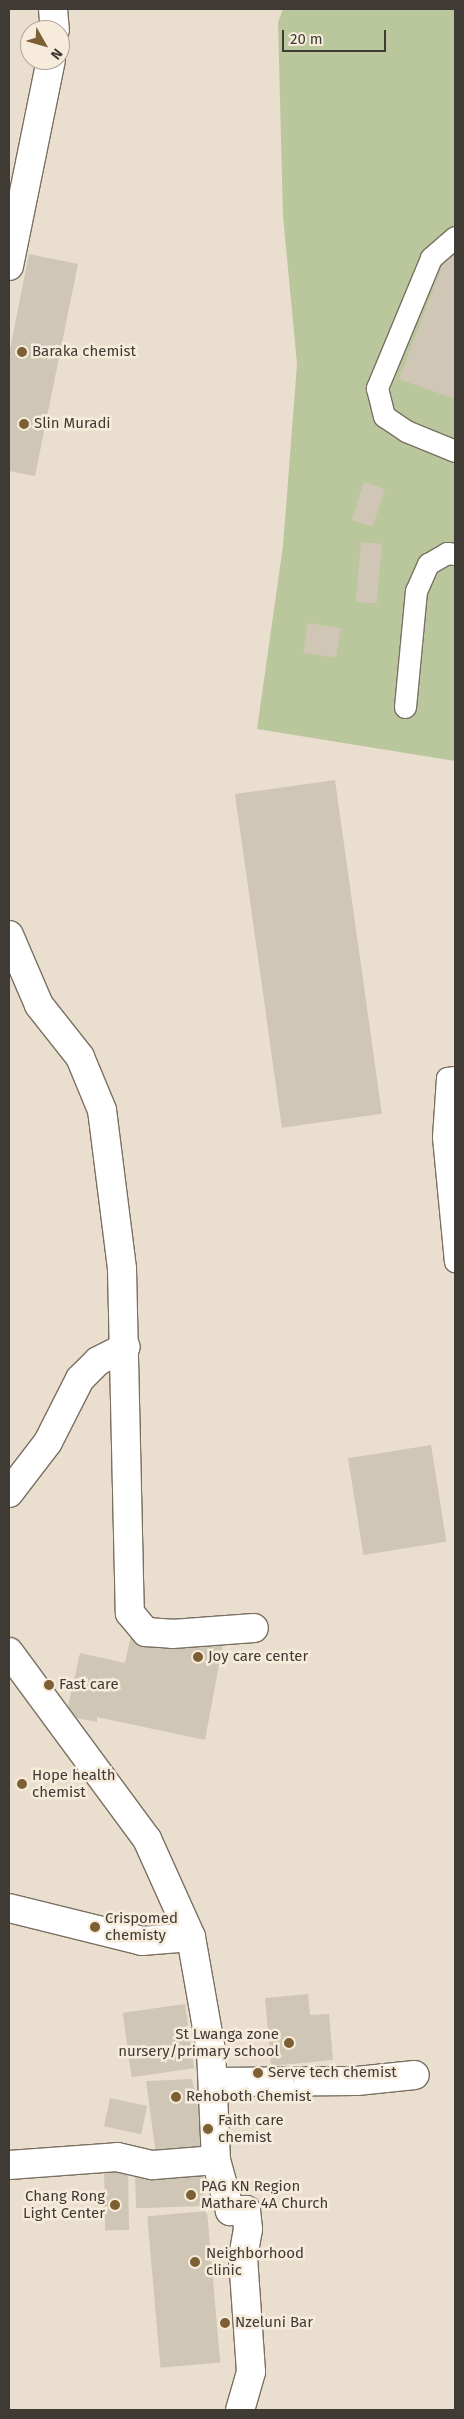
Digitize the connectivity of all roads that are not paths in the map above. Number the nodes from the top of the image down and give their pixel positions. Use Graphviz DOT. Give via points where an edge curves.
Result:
graph roads {
  1 [pos="49,70"];
  2 [pos="455,237"];
  3 [pos="9,266"];
  4 [pos="455,451"];
  5 [pos="455,554"];
  6 [pos="405,708"];
  7 [pos="9,934"];
  8 [pos="455,1077"];
  9 [pos="455,1261"];
  10 [pos="126,1347"];
  11 [pos="9,1493"];
  12 [pos="254,1628"];
  13 [pos="9,1652"];
  14 [pos="9,1908"];
  15 [pos="191,1938"];
  16 [pos="415,2075"];
  17 [pos="214,2082"];
  18 [pos="216,2160"];
  19 [pos="9,2165"];
  20 [pos="240,2410"];
  1 -- 3 [label="street"];
  2 -- 4 [label="lane" via="432,258 377,388 384,416 406,431"];
  5 -- 6 [label="lane" via="447,553 428,564 416,591"];
  7 -- 10 [label="street" via="39,1005 75,1048 96,1086 119,1236"];
  8 -- 9 [label="lane" via="447,1078 443,1137"];
  10 -- 11 [label="street" via="98,1361 80,1378 48,1442"];
  10 -- 12 [label="street" via="130,1613 146,1632 172,1634"];
  13 -- 15 [label="street" via="147,1839"];
  14 -- 15 [label="street" via="142,1942"];
  15 -- 17 [label="street"];
  16 -- 17 [label="street" via="348,2081"];
  17 -- 18 [label="street"];
  18 -- 19 [label="street" via="153,2165 117,2157"];
  18 -- 20 [label="street" via="230,2210 246,2210 248,2229 243,2257 251,2372"];
}
